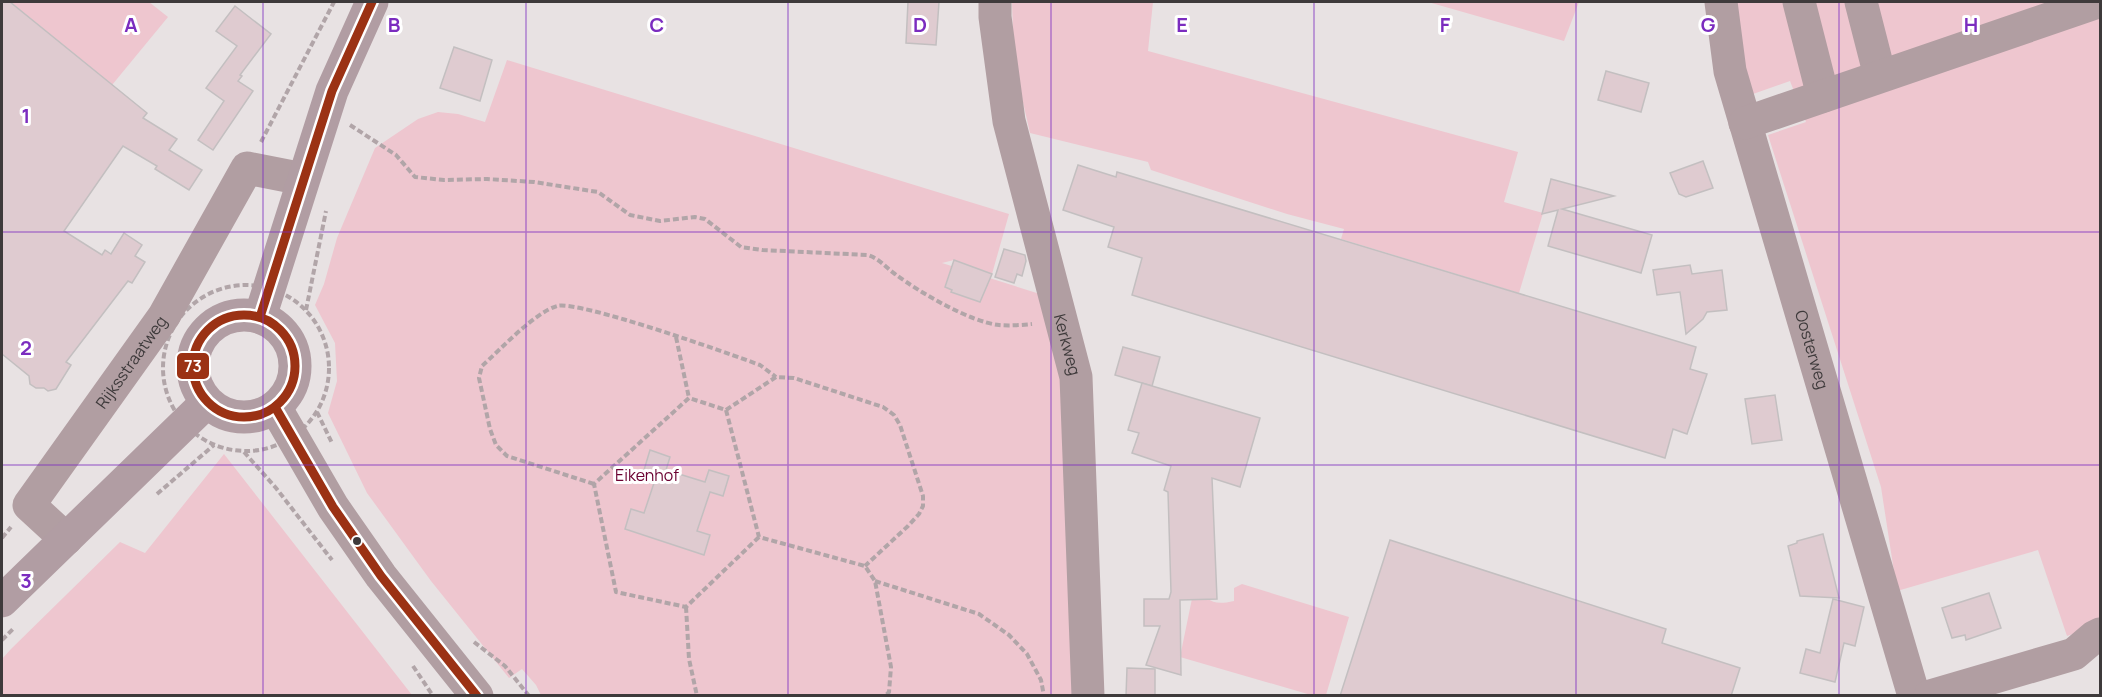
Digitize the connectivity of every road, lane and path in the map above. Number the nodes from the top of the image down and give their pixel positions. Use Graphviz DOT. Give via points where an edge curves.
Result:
graph roads {
  1 [pos="334,2"];
  2 [pos="372,2"];
  3 [pos="995,2"];
  4 [pos="1721,2"];
  5 [pos="1798,2"];
  6 [pos="1861,2"];
  7 [pos="2098,2"];
  8 [pos="2100,6"];
  9 [pos="1880,76"];
  10 [pos="1823,96"];
  11 [pos="1745,123"];
  12 [pos="344,130"];
  13 [pos="247,168"];
  14 [pos="303,179"];
  15 [pos="328,205"];
  16 [pos="265,302"];
  17 [pos="306,310"];
  18 [pos="1062,324"];
  19 [pos="676,336"];
  20 [pos="776,377"];
  21 [pos="689,398"];
  22 [pos="207,402"];
  23 [pos="275,407"];
  24 [pos="726,410"];
  25 [pos="317,412"];
  26 [pos="184,425"];
  27 [pos="294,437"];
  28 [pos="336,453"];
  29 [pos="594,484"];
  30 [pos="759,537"];
  31 [pos="66,539"];
  32 [pos="865,566"];
  33 [pos="875,581"];
  34 [pos="2,601"];
  35 [pos="686,607"];
  36 [pos="2100,634"];
  37 [pos="472,641"];
  38 [pos="477,696"];
  39 [pos="529,696"];
  40 [pos="697,696"];
  41 [pos="885,696"];
  42 [pos="1044,696"];
  43 [pos="1088,696"];
  44 [pos="1914,696"];
  45 [pos="1930,696"];
  1 -- 13 [label="path"];
  2 -- 14 [label="main road" via="332,92"];
  3 -- 18 [label="street, Kerkweg" via="1009,121"];
  4 -- 11 [label="street, Oosterweg" via="1730,71"];
  5 -- 10 [label="street"];
  6 -- 9 [label="street"];
  7 -- 8 [label="street"];
  7 -- 9 [label="street"];
  9 -- 10 [label="street"];
  10 -- 11 [label="street"];
  11 -- 44 [label="street, Oosterweg"];
  12 -- 18 [label="path" via="347,123 396,155 415,177 534,182 598,192 630,215 660,221 705,219 741,247 868,255 955,310 1000,326"];
  13 -- 14 [label="street"];
  13 -- 31 [label="street, Rijksstraatweg" via="164,316 29,505"];
  14 -- 16 [label="main road"];
  15 -- 17 [label="path"];
  16 -- 17 [label="path" via="290,296"];
  16 -- 22 [label="main road" via="216,322 200,338 193,360 195,382"];
  16 -- 23 [label="main road" via="295,357 288,393"];
  16 -- 26 [label="path" via="243,284 216,289 192,302 174,322 164,348 162,375 169,402"];
  17 -- 25 [label="path" via="322,333 329,359 327,387"];
  18 -- 43 [label="street, Kerkweg" via="1076,377"];
  19 -- 20 [label="path" via="760,365"];
  19 -- 21 [label="path"];
  19 -- 29 [label="path" via="591,310 560,305 542,313 482,366 479,378 490,429 507,456"];
  20 -- 24 [label="path"];
  20 -- 32 [label="path" via="794,378 883,407 900,425 923,506 908,526"];
  21 -- 24 [label="path"];
  21 -- 29 [label="path"];
  22 -- 23 [label="main road" via="222,413 240,417 258,415"];
  22 -- 26 [label="main road"];
  23 -- 27 [label="street"];
  24 -- 30 [label="path"];
  25 -- 27 [label="path"];
  25 -- 28 [label="path"];
  26 -- 27 [label="path" via="214,446 244,452 270,448"];
  26 -- 31 [label="main road"];
  27 -- 38 [label="street" via="333,507 381,576"];
  29 -- 35 [label="path" via="616,592"];
  30 -- 32 [label="path"];
  30 -- 35 [label="path"];
  31 -- 34 [label="main road"];
  32 -- 33 [label="path"];
  33 -- 41 [label="path" via="891,667 889,692"];
  33 -- 42 [label="path" via="979,614 1009,635 1027,654 1041,680"];
  35 -- 40 [label="path" via="689,659"];
  36 -- 45 [label="street" via="2074,654"];
  37 -- 39 [label="path" via="506,666"];
}
